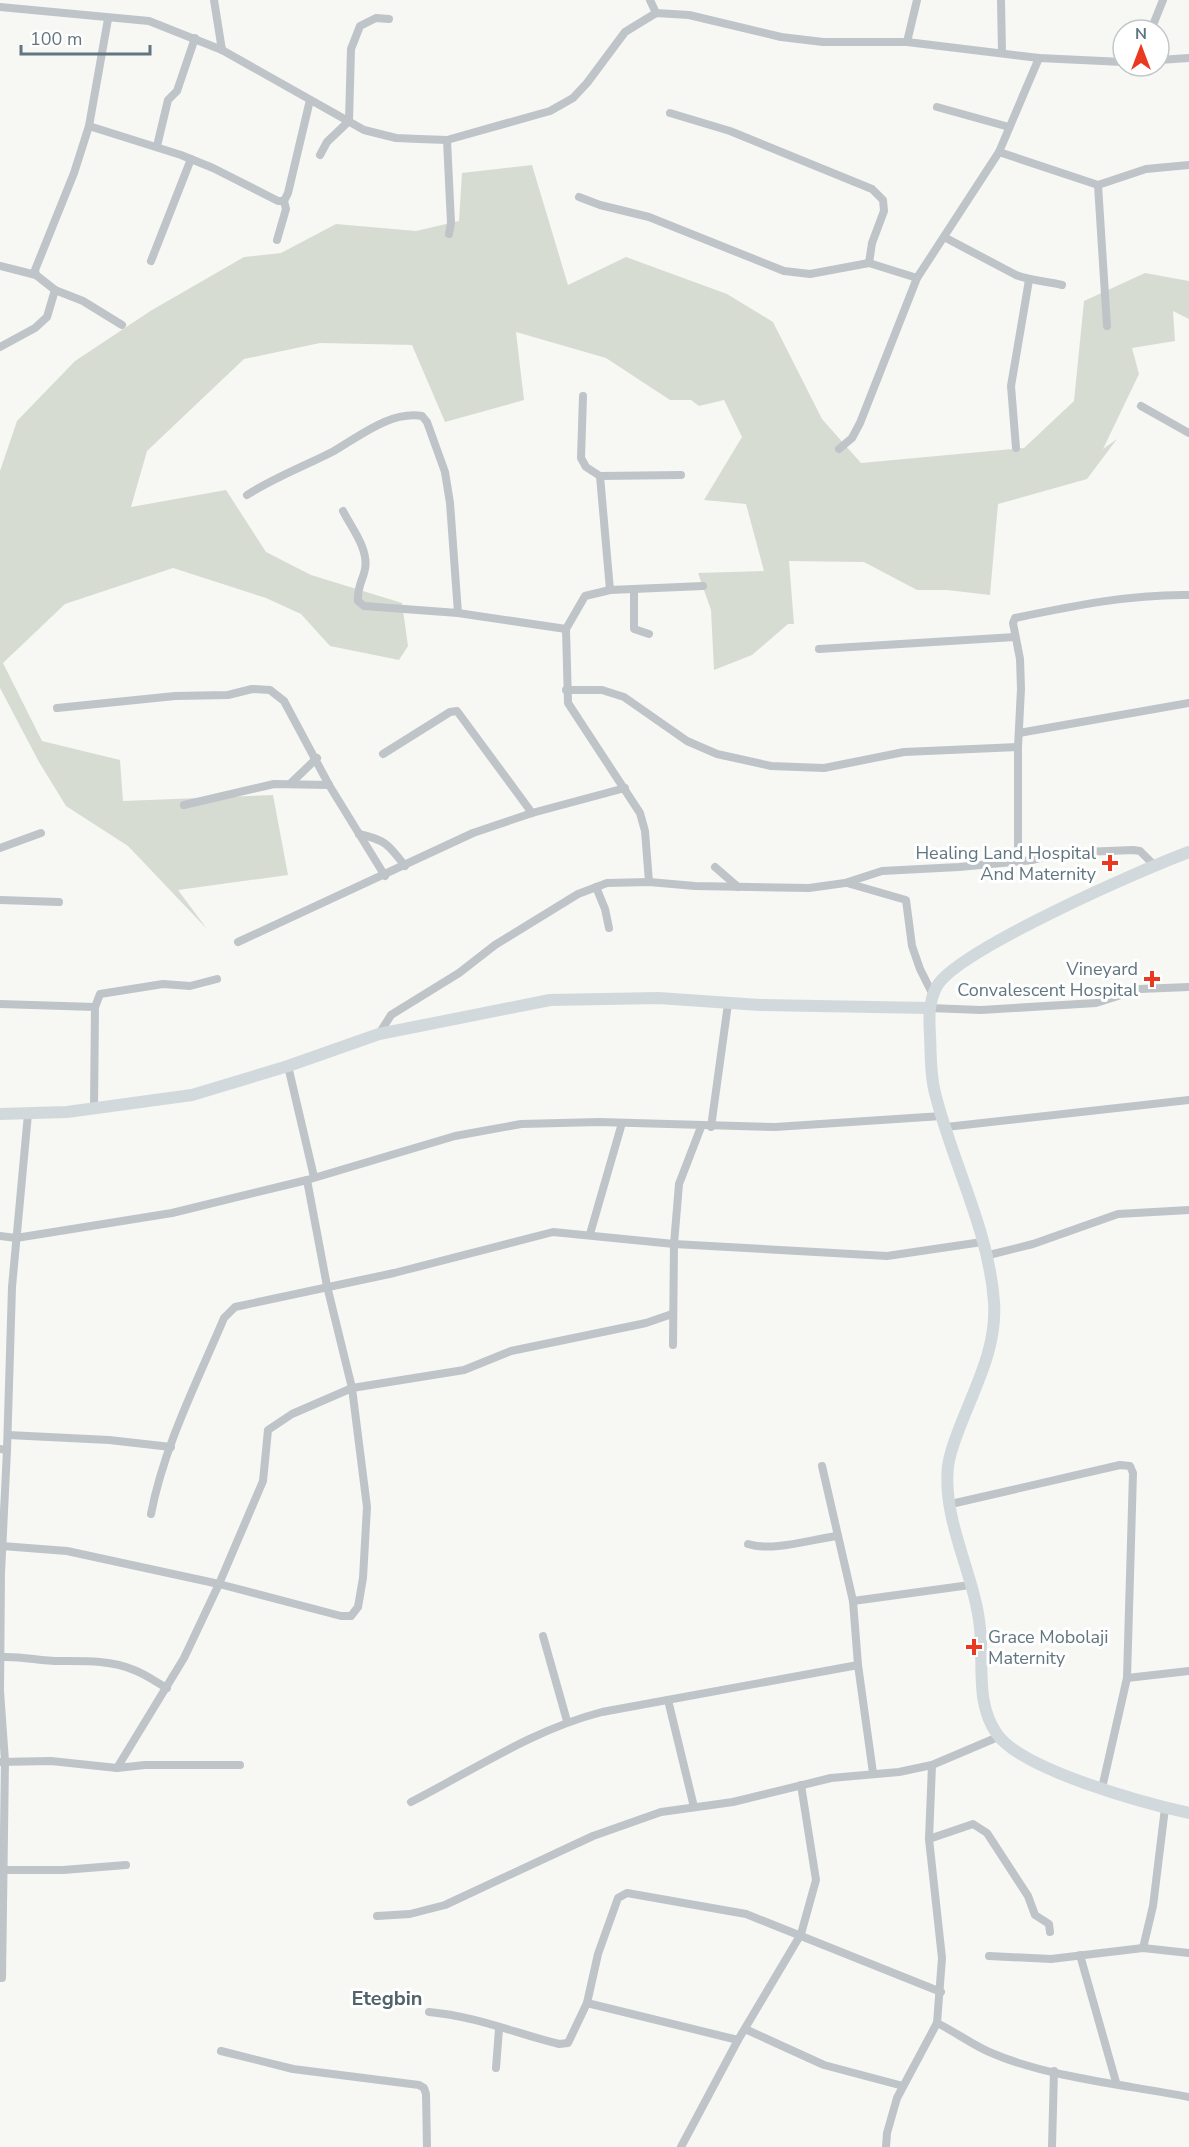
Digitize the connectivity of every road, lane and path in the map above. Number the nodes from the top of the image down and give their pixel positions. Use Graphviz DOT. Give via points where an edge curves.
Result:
graph roads {
  1 [pos="214,0"];
  2 [pos="650,0"];
  3 [pos="917,0"];
  4 [pos="1001,0"];
  5 [pos="1163,0"];
  6 [pos="0,7"];
  7 [pos="656,13"];
  8 [pos="108,18"];
  9 [pos="389,18"];
  10 [pos="1156,18"];
  11 [pos="195,38"];
  12 [pos="907,42"];
  13 [pos="222,50"];
  14 [pos="1002,53"];
  15 [pos="1039,58"];
  16 [pos="1189,58"];
  17 [pos="1171,59"];
  18 [pos="1111,61"];
  19 [pos="310,100"];
  20 [pos="937,107"];
  21 [pos="670,113"];
  22 [pos="349,121"];
  23 [pos="88,126"];
  24 [pos="1009,127"];
  25 [pos="447,140"];
  26 [pos="157,146"];
  27 [pos="999,152"];
  28 [pos="320,155"];
  29 [pos="191,159"];
  30 [pos="1189,165"];
  31 [pos="1098,184"];
  32 [pos="579,197"];
  33 [pos="284,201"];
  34 [pos="449,234"];
  35 [pos="944,237"];
  36 [pos="277,240"];
  37 [pos="151,261"];
  38 [pos="869,263"];
  39 [pos="0,266"];
  40 [pos="36,276"];
  41 [pos="917,278"];
  42 [pos="1029,280"];
  43 [pos="1062,285"];
  44 [pos="55,290"];
  45 [pos="122,325"];
  46 [pos="1107,326"];
  47 [pos="0,347"];
  48 [pos="583,396"];
  49 [pos="1141,406"];
  50 [pos="1189,433"];
  51 [pos="1016,448"];
  52 [pos="839,449"];
  53 [pos="681,475"];
  54 [pos="600,476"];
  55 [pos="247,495"];
  56 [pos="343,511"];
  57 [pos="703,586"];
  58 [pos="610,590"];
  59 [pos="634,590"];
  60 [pos="1189,595"];
  61 [pos="458,613"];
  62 [pos="566,629"];
  63 [pos="649,634"];
  64 [pos="1015,637"];
  65 [pos="819,649"];
  66 [pos="566,690"];
  67 [pos="1189,703"];
  68 [pos="57,708"];
  69 [pos="1018,733"];
  70 [pos="1018,747"];
  71 [pos="383,754"];
  72 [pos="317,758"];
  73 [pos="291,783"];
  74 [pos="329,784"];
  75 [pos="625,788"];
  76 [pos="184,805"];
  77 [pos="532,813"];
  78 [pos="41,833"];
  79 [pos="359,834"];
  80 [pos="0,848"];
  81 [pos="1189,852"];
  82 [pos="1018,861"];
  83 [pos="1154,865"];
  84 [pos="405,866"];
  85 [pos="715,867"];
  86 [pos="385,876"];
  87 [pos="649,882"];
  88 [pos="845,883"];
  89 [pos="738,887"];
  90 [pos="596,888"];
  91 [pos="0,900"];
  92 [pos="59,902"];
  93 [pos="609,928"];
  94 [pos="238,942"];
  95 [pos="218,979"];
  96 [pos="1189,987"];
  97 [pos="931,1001"];
  98 [pos="0,1004"];
  99 [pos="728,1004"];
  100 [pos="95,1007"];
  101 [pos="379,1034"];
  102 [pos="288,1066"];
  103 [pos="1189,1100"];
  104 [pos="94,1109"];
  105 [pos="0,1114"];
  106 [pos="28,1114"];
  107 [pos="944,1121"];
  108 [pos="622,1123"];
  109 [pos="701,1127"];
  110 [pos="711,1127"];
  111 [pos="311,1179"];
  112 [pos="1189,1210"];
  113 [pos="590,1234"];
  114 [pos="0,1236"];
  115 [pos="16,1238"];
  116 [pos="982,1242"];
  117 [pos="674,1244"];
  118 [pos="985,1256"];
  119 [pos="327,1286"];
  120 [pos="672,1314"];
  121 [pos="674,1345"];
  122 [pos="0,1350"];
  123 [pos="10,1352"];
  124 [pos="352,1388"];
  125 [pos="8,1435"];
  126 [pos="171,1447"];
  127 [pos="3,1449"];
  128 [pos="822,1466"];
  129 [pos="951,1503"];
  130 [pos="151,1514"];
  131 [pos="838,1536"];
  132 [pos="748,1544"];
  133 [pos="2,1546"];
  134 [pos="219,1584"];
  135 [pos="970,1585"];
  136 [pos="853,1601"];
  137 [pos="543,1636"];
  138 [pos="3,1657"];
  139 [pos="858,1665"];
  140 [pos="1189,1671"];
  141 [pos="1127,1678"];
  142 [pos="167,1688"];
  143 [pos="668,1700"];
  144 [pos="567,1721"];
  145 [pos="998,1737"];
  146 [pos="2,1762"];
  147 [pos="240,1765"];
  148 [pos="932,1765"];
  149 [pos="117,1768"];
  150 [pos="873,1773"];
  151 [pos="801,1785"];
  152 [pos="1102,1788"];
  153 [pos="411,1802"];
  154 [pos="694,1807"];
  155 [pos="1165,1808"];
  156 [pos="1189,1813"];
  157 [pos="929,1839"];
  158 [pos="126,1865"];
  159 [pos="1,1870"];
  160 [pos="376,1917"];
  161 [pos="1050,1932"];
  162 [pos="801,1934"];
  163 [pos="1143,1948"];
  164 [pos="1189,1953"];
  165 [pos="1080,1955"];
  166 [pos="989,1956"];
  167 [pos="2,1978"];
  168 [pos="941,1992"];
  169 [pos="587,2003"];
  170 [pos="429,2012"];
  171 [pos="937,2023"];
  172 [pos="499,2029"];
  173 [pos="745,2029"];
  174 [pos="738,2040"];
  175 [pos="221,2051"];
  176 [pos="496,2068"];
  177 [pos="1054,2071"];
  178 [pos="1116,2082"];
  179 [pos="903,2086"];
  180 [pos="1189,2097"];
  181 [pos="427,2147"];
  182 [pos="681,2147"];
  183 [pos="886,2147"];
  184 [pos="1052,2147"];
  1 -- 13 [label="street"];
  2 -- 7 [label="street"];
  3 -- 12 [label="street"];
  4 -- 14 [label="street"];
  5 -- 10 [label="street"];
  6 -- 8 [label="street"];
  7 -- 12 [label="street" via="689,15 781,38"];
  7 -- 25 [label="street" via="625,32 573,98 550,111"];
  8 -- 11 [label="street" via="149,21"];
  8 -- 23 [label="street"];
  9 -- 22 [label="street" via="366,20 354,40"];
  11 -- 13 [label="street"];
  11 -- 26 [label="street" via="177,91 168,100"];
  12 -- 14 [label="street"];
  13 -- 19 [label="street"];
  14 -- 15 [label="street"];
  15 -- 18 [label="street"];
  15 -- 24 [label="street"];
  16 -- 17 [label="street"];
  19 -- 22 [label="street"];
  19 -- 33 [label="street"];
  20 -- 24 [label="street"];
  21 -- 38 [label="street" via="730,131 872,189 883,200 884,211"];
  22 -- 25 [label="street" via="396,138"];
  22 -- 28 [label="street" via="327,142"];
  23 -- 26 [label="street"];
  23 -- 40 [label="street" via="74,173 37,261"];
  24 -- 27 [label="street"];
  25 -- 34 [label="street" via="452,223"];
  26 -- 29 [label="street"];
  27 -- 31 [label="street"];
  27 -- 35 [label="street"];
  29 -- 33 [label="street"];
  29 -- 37 [label="street"];
  30 -- 31 [label="street" via="1146,169"];
  31 -- 46 [label="street"];
  32 -- 38 [label="street" via="649,217 784,271 810,274"];
  33 -- 36 [label="street" via="286,209"];
  35 -- 41 [label="street"];
  35 -- 42 [label="street"];
  38 -- 41 [label="street"];
  39 -- 40 [label="street"];
  40 -- 44 [label="street"];
  41 -- 52 [label="street" via="860,423 852,438"];
  42 -- 43 [label="street"];
  42 -- 51 [label="street" via="1011,386"];
  44 -- 45 [label="street" via="83,301"];
  44 -- 47 [label="street" via="47,317 36,328"];
  48 -- 54 [label="street" via="581,458 586,467"];
  49 -- 50 [label="street"];
  53 -- 54 [label="street"];
  54 -- 58 [label="street"];
  55 -- 61 [label="street" via="369,429 411,414 422,416 445,472"];
  56 -- 61 [label="street" via="363,548 365,570 357,591 358,601 370,607"];
  57 -- 59 [label="street"];
  58 -- 59 [label="street"];
  58 -- 62 [label="street" via="585,596"];
  59 -- 63 [label="street" via="634,629"];
  60 -- 64 [label="street" via="1106,602 1015,618"];
  61 -- 62 [label="street"];
  62 -- 66 [label="street"];
  64 -- 65 [label="street"];
  64 -- 69 [label="street" via="1021,689"];
  66 -- 70 [label="street" via="613,692 687,741 717,754 771,766 824,768 904,752"];
  66 -- 75 [label="street" via="573,714"];
  67 -- 69 [label="street"];
  68 -- 72 [label="street" via="270,690 284,701"];
  69 -- 70 [label="street"];
  70 -- 82 [label="street"];
  71 -- 77 [label="street" via="457,711"];
  72 -- 73 [label="street"];
  72 -- 74 [label="street"];
  73 -- 74 [label="street"];
  73 -- 76 [label="street"];
  74 -- 79 [label="street"];
  75 -- 77 [label="street"];
  75 -- 87 [label="street" via="640,813 645,831"];
  77 -- 84 [label="street" via="473,833"];
  78 -- 80 [label="street"];
  79 -- 84 [label="street" via="380,838"];
  79 -- 86 [label="street"];
  81 -- 83 [label="street"];
  82 -- 83 [label="street" via="1059,853 1133,850"];
  82 -- 88 [label="street" via="882,871"];
  83 -- 97 [label="street" via="970,957 939,982"];
  84 -- 86 [label="street"];
  85 -- 89 [label="street"];
  86 -- 94 [label="street"];
  87 -- 89 [label="street"];
  87 -- 90 [label="street" via="615,882"];
  88 -- 89 [label="street" via="786,889"];
  88 -- 97 [label="street" via="906,900 912,946"];
  90 -- 93 [label="street"];
  90 -- 101 [label="street" via="578,894 495,945 459,973 391,1015"];
  91 -- 92 [label="street"];
  95 -- 100 [label="street" via="190,986 163,984 111,991 100,994"];
  96 -- 97 [label="street" via="1140,989 1096,1003 1046,1007 981,1010"];
  97 -- 99 [label="street"];
  97 -- 107 [label="street" via="932,1073"];
  98 -- 100 [label="street"];
  99 -- 101 [label="street" via="658,998 550,1000"];
  99 -- 110 [label="street"];
  100 -- 104 [label="street"];
  101 -- 102 [label="street"];
  102 -- 104 [label="street" via="192,1095"];
  102 -- 111 [label="street"];
  103 -- 107 [label="street"];
  104 -- 106 [label="street"];
  105 -- 106 [label="street"];
  106 -- 115 [label="street"];
  107 -- 110 [label="street"];
  107 -- 116 [label="street"];
  108 -- 109 [label="street"];
  108 -- 111 [label="street" via="521,1124 483,1130"];
  108 -- 113 [label="street"];
  109 -- 110 [label="street"];
  109 -- 117 [label="street" via="680,1184"];
  111 -- 115 [label="street" via="172,1213"];
  111 -- 119 [label="street"];
  112 -- 118 [label="street" via="1118,1214 1033,1244"];
  113 -- 117 [label="street"];
  113 -- 119 [label="street" via="553,1232"];
  114 -- 115 [label="street"];
  115 -- 123 [label="street"];
  116 -- 117 [label="street" via="887,1256"];
  116 -- 118 [label="street"];
  117 -- 120 [label="street"];
  118 -- 129 [label="street" via="994,1308 989,1354 952,1446 948,1465"];
  119 -- 124 [label="street"];
  119 -- 126 [label="street" via="229,1312"];
  120 -- 121 [label="street"];
  120 -- 124 [label="street" via="511,1351 464,1370"];
  122 -- 123 [label="street"];
  123 -- 125 [label="street"];
  124 -- 134 [label="street" via="292,1414 268,1430 263,1481"];
  124 -- 134 [label="street" via="368,1519 358,1607 351,1616 340,1616"];
  125 -- 126 [label="street"];
  125 -- 127 [label="street"];
  126 -- 130 [label="street"];
  127 -- 133 [label="street"];
  128 -- 131 [label="street"];
  129 -- 135 [label="street"];
  129 -- 141 [label="street" via="1120,1464 1130,1466 1133,1473"];
  131 -- 132 [label="street" via="776,1546"];
  131 -- 136 [label="street"];
  133 -- 134 [label="street" via="68,1551"];
  133 -- 138 [label="street"];
  134 -- 142 [label="street"];
  135 -- 136 [label="street"];
  135 -- 145 [label="street" via="980,1625 982,1696 987,1718"];
  136 -- 139 [label="street"];
  137 -- 144 [label="street"];
  138 -- 142 [label="street" via="74,1659 123,1667"];
  138 -- 146 [label="street"];
  139 -- 143 [label="street"];
  139 -- 150 [label="street"];
  140 -- 141 [label="street"];
  141 -- 152 [label="street"];
  142 -- 149 [label="street"];
  143 -- 144 [label="street"];
  143 -- 154 [label="street"];
  144 -- 153 [label="street" via="512,1746"];
  145 -- 148 [label="street"];
  145 -- 152 [label="street" via="1034,1762"];
  146 -- 149 [label="street" via="51,1761"];
  146 -- 159 [label="street"];
  147 -- 149 [label="street"];
  148 -- 150 [label="street"];
  148 -- 157 [label="street"];
  150 -- 151 [label="street"];
  151 -- 154 [label="street"];
  151 -- 162 [label="street" via="816,1880"];
  152 -- 155 [label="street"];
  154 -- 160 [label="street" via="661,1812 593,1836 445,1905"];
  155 -- 156 [label="street"];
  155 -- 163 [label="street" via="1153,1906"];
  157 -- 161 [label="street" via="973,1824 987,1833 1028,1896 1035,1916 1049,1924"];
  157 -- 168 [label="street" via="942,1958"];
  158 -- 159 [label="street"];
  159 -- 167 [label="street"];
  162 -- 168 [label="street"];
  162 -- 169 [label="street" via="732,1910 627,1893 618,1898 598,1954"];
  162 -- 173 [label="street"];
  163 -- 164 [label="street"];
  163 -- 165 [label="street"];
  165 -- 166 [label="street" via="1051,1959"];
  165 -- 178 [label="street"];
  168 -- 171 [label="street"];
  169 -- 172 [label="street" via="568,2043"];
  169 -- 174 [label="street"];
  170 -- 172 [label="street" via="459,2015"];
  171 -- 177 [label="street" via="992,2054"];
  171 -- 179 [label="street"];
  172 -- 176 [label="street"];
  173 -- 174 [label="street"];
  173 -- 179 [label="street" via="824,2065"];
  174 -- 182 [label="street"];
  175 -- 181 [label="street" via="293,2069 419,2085 426,2094"];
  177 -- 178 [label="street"];
  177 -- 184 [label="street"];
  178 -- 180 [label="street"];
  179 -- 183 [label="street"];
}
